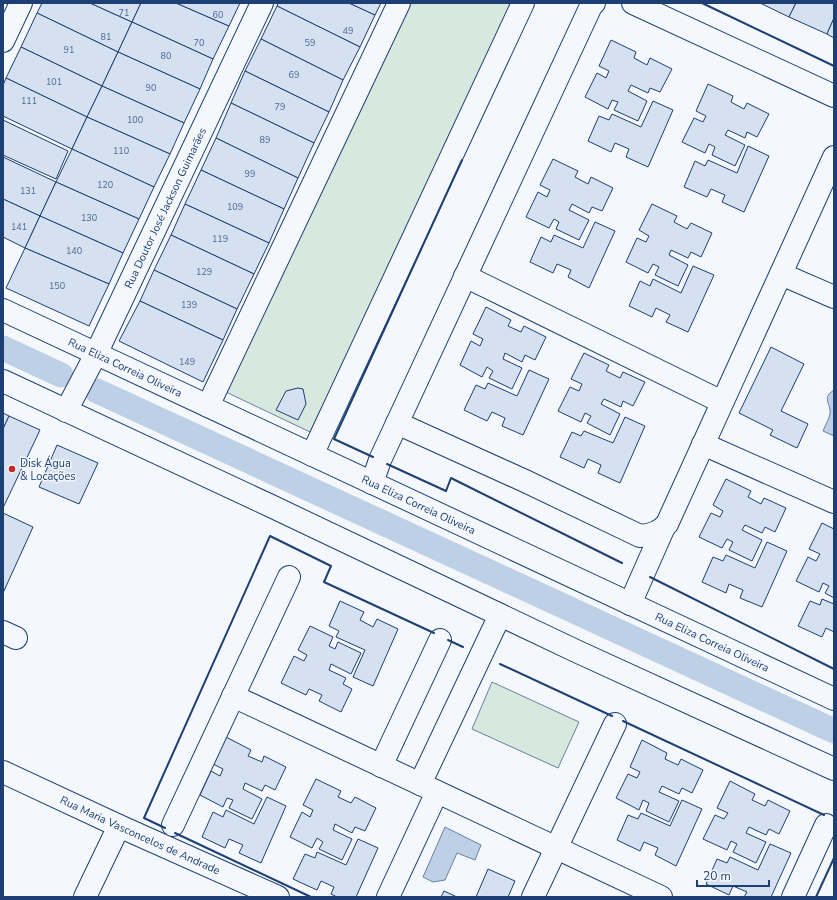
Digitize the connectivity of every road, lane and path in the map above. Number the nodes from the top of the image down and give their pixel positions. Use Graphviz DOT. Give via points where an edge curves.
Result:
graph roads {
  1 [pos="21,3"];
  2 [pos="262,3"];
  3 [pos="399,3"];
  4 [pos="523,3"];
  5 [pos="594,3"];
  6 [pos="633,3"];
  7 [pos="3,41"];
  8 [pos="834,96"];
  9 [pos="834,157"];
  10 [pos="781,274"];
  11 [pos="465,276"];
  12 [pos="834,297"];
  13 [pos="3,310"];
  14 [pos="96,354"];
  15 [pos="3,381"];
  16 [pos="722,402"];
  17 [pos="208,406"];
  18 [pos="66,411"];
  19 [pos="397,423"];
  20 [pos="703,444"];
  21 [pos="312,455"];
  22 [pos="372,483"];
  23 [pos="834,502"];
  24 [pos="655,531"];
  25 [pos="289,577"];
  26 [pos="623,600"];
  27 [pos="500,615"];
  28 [pos="440,640"];
  29 [pos="233,696"];
  30 [pos="834,699"];
  31 [pos="615,724"];
  32 [pos="381,766"];
  33 [pos="834,769"];
  34 [pos="3,772"];
  35 [pos="428,788"];
  36 [pos="173,825"];
  37 [pos="826,825"];
  38 [pos="119,826"];
  39 [pos="556,848"];
  40 [pos="85,897"];
  41 [pos="278,897"];
  42 [pos="388,897"];
  43 [pos="533,897"];
  44 [pos="661,897"];
  45 [pos="793,897"];
  1 -- 7 [label="street"];
  2 -- 14 [label="street, Rua Doutor José Jackson Guimarães"];
  3 -- 17 [label="street"];
  4 -- 21 [label="street"];
  5 -- 11 [label="street"];
  6 -- 8 [label="street"];
  9 -- 10 [label="street"];
  10 -- 12 [label="street"];
  10 -- 16 [label="street"];
  11 -- 16 [label="street"];
  11 -- 19 [label="street"];
  13 -- 14 [label="street, Rua Eliza Correia Oliveira"];
  14 -- 17 [label="street, Rua Eliza Correia Oliveira"];
  14 -- 18 [label="street, Rua Doutor José Jackson Guimarães"];
  15 -- 18 [label="street"];
  16 -- 20 [label="street"];
  17 -- 21 [label="street, Rua Eliza Correia Oliveira"];
  18 -- 27 [label="street"];
  19 -- 22 [label="street"];
  19 -- 24 [label="street" via="640,536"];
  20 -- 23 [label="street"];
  20 -- 24 [label="street"];
  21 -- 22 [label="street, Rua Eliza Correia Oliveira"];
  22 -- 26 [label="street, Rua Eliza Correia Oliveira"];
  24 -- 26 [label="street"];
  25 -- 29 [label="street"];
  26 -- 30 [label="street, Rua Eliza Correia Oliveira"];
  27 -- 33 [label="street"];
  27 -- 35 [label="street"];
  28 -- 32 [label="street"];
  29 -- 32 [label="street"];
  29 -- 36 [label="street"];
  31 -- 39 [label="street"];
  32 -- 35 [label="street"];
  34 -- 38 [label="street, Rua Maria Vasconcelos de Andrade"];
  35 -- 39 [label="street"];
  35 -- 42 [label="street"];
  37 -- 45 [label="street"];
  38 -- 40 [label="street"];
  38 -- 41 [label="street, Rua Maria Vasconcelos de Andrade"];
  39 -- 43 [label="street"];
  39 -- 44 [label="street"];
}
